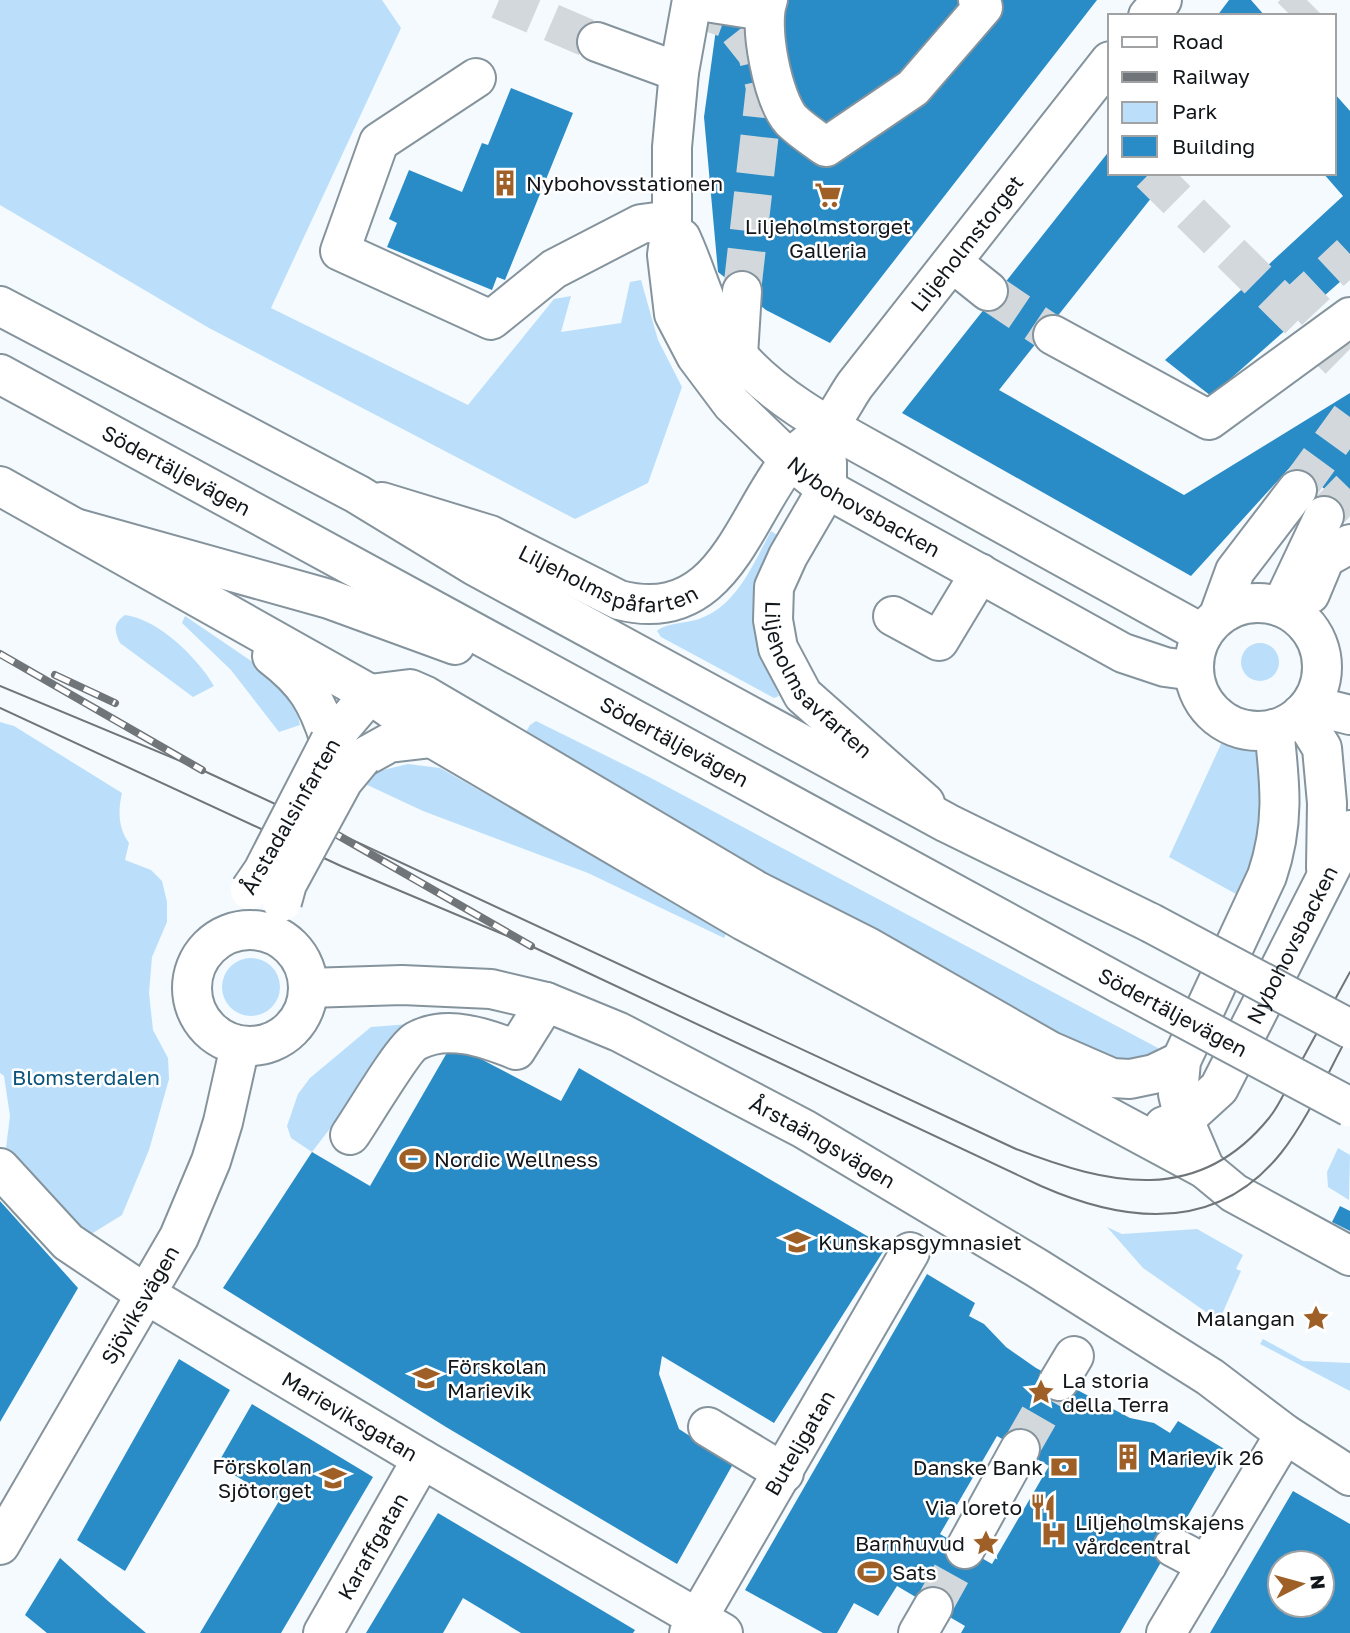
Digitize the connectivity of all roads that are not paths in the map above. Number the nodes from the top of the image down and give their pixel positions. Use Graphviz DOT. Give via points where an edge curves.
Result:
graph roads {
  1 [pos="693,0"];
  2 [pos="978,0"];
  3 [pos="1162,0"];
  4 [pos="766,6"];
  5 [pos="1150,14"];
  6 [pos="597,42"];
  7 [pos="1108,64"];
  8 [pos="679,72"];
  9 [pos="476,78"];
  10 [pos="672,220"];
  11 [pos="953,263"];
  12 [pos="742,291"];
  13 [pos="988,292"];
  14 [pos="0,306"];
  15 [pos="1350,317"];
  16 [pos="1052,335"];
  17 [pos="738,355"];
  18 [pos="0,374"];
  19 [pos="828,425"];
  20 [pos="790,460"];
  21 [pos="0,485"];
  22 [pos="827,489"];
  23 [pos="1297,490"];
  24 [pos="357,495"];
  25 [pos="1324,516"];
  26 [pos="75,528"];
  27 [pos="1350,544"];
  28 [pos="980,573"];
  29 [pos="183,590"];
  30 [pos="894,616"];
  31 [pos="1211,624"];
  32 [pos="1320,642"];
  33 [pos="1194,671"];
  34 [pos="572,687"];
  35 [pos="370,694"];
  36 [pos="1350,715"];
  37 [pos="1295,716"];
  38 [pos="432,738"];
  39 [pos="346,750"];
  40 [pos="947,823"];
  41 [pos="1350,830"];
  42 [pos="1325,881"];
  43 [pos="269,909"];
  44 [pos="309,988"];
  45 [pos="546,1002"];
  46 [pos="1350,1029"];
  47 [pos="240,1046"];
  48 [pos="1181,1060"];
  49 [pos="1350,1107"];
  50 [pos="1184,1120"];
  51 [pos="1131,1127"];
  52 [pos="350,1135"];
  53 [pos="0,1168"];
  54 [pos="1205,1169"];
  55 [pos="910,1252"];
  56 [pos="1350,1256"];
  57 [pos="146,1295"];
  58 [pos="708,1427"];
  59 [pos="1285,1434"];
  60 [pos="1020,1450"];
  61 [pos="422,1460"];
  62 [pos="784,1474"];
  63 [pos="1350,1476"];
  64 [pos="0,1545"];
  65 [pos="1173,1547"];
  66 [pos="965,1549"];
  67 [pos="1207,1565"];
  68 [pos="703,1628"];
  69 [pos="323,1633"];
  70 [pos="1166,1633"];
  1 -- 4 [label="street"];
  1 -- 8 [label="street, Nybohovsbacken"];
  2 -- 4 [label="street" via="982,7 913,88 826,147 790,119 768,66"];
  3 -- 5 [label="street"];
  6 -- 8 [label="street"];
  7 -- 11 [label="street, Liljeholmstorget"];
  8 -- 10 [label="street, Nybohovsbacken"];
  9 -- 10 [label="street" via="379,142 340,251 491,320 554,269 641,224"];
  10 -- 17 [label="street, Nybohovsbacken" via="691,259 701,297"];
  10 -- 20 [label="street, Nybohovsbacken" via="667,255 674,314 696,356 732,404"];
  11 -- 13 [label="street"];
  11 -- 19 [label="street, Liljeholmstorget"];
  12 -- 17 [label="street"];
  14 -- 24 [label="street"];
  15 -- 16 [label="street" via="1209,420"];
  17 -- 19 [label="street, Nybohovsbacken" via="779,392"];
  18 -- 34 [label="street, Södertäljevägen"];
  19 -- 20 [label="street, Liljeholmspåfarten"];
  19 -- 22 [label="street, Liljeholmsavfarten"];
  19 -- 31 [label="street, Nybohovsbacken"];
  20 -- 22 [label="street, Nybohovsbacken"];
  20 -- 24 [label="street, Liljeholmspåfarten" via="730,558 711,580 690,595 643,606 598,591 490,535"];
  21 -- 26 [label="street"];
  22 -- 28 [label="street, Nybohovsbacken"];
  22 -- 40 [label="street, Liljeholmsavfarten" via="775,587 773,620 778,648 803,695"];
  23 -- 31 [label="street" via="1235,571"];
  24 -- 40 [label="street" via="487,573"];
  25 -- 32 [label="street"];
  26 -- 29 [label="street"];
  26 -- 34 [label="street" via="330,599"];
  27 -- 32 [label="street" via="1325,558"];
  28 -- 30 [label="street" via="939,641"];
  28 -- 33 [label="street, Nybohovsbacken" via="1123,653"];
  29 -- 35 [label="street"];
  29 -- 39 [label="street" via="304,683"];
  31 -- 32 [label="street" via="1252,603"];
  31 -- 33 [label="street" via="1195,655"];
  32 -- 37 [label="street" via="1317,692"];
  33 -- 37 [label="street" via="1205,703 1224,721 1252,731"];
  34 -- 49 [label="street, Södertäljevägen, bridge"];
  35 -- 38 [label="street"];
  35 -- 39 [label="street, Årstadalsinfarten"];
  35 -- 48 [label="street, Södertäljevägen" via="403,689 426,695 757,891 1094,1072 1130,1079 1154,1074"];
  36 -- 37 [label="street"];
  37 -- 42 [label="street, Nybohovsbacken" via="1322,748 1327,803"];
  37 -- 48 [label="street" via="1278,844 1268,876"];
  38 -- 39 [label="street, Årstadalsinfarten"];
  38 -- 51 [label="street" via="744,921"];
  39 -- 43 [label="street, Årstadalsinfarten, bridge" via="343,780"];
  40 -- 46 [label="street, bridge" via="1152,923"];
  41 -- 42 [label="street"];
  42 -- 50 [label="street, Nybohovsbacken" via="1219,1088"];
  43 -- 44 [label="street" via="300,957"];
  43 -- 47 [label="street, Årstadalsinfarten" via="214,941 199,958 191,979 192,1002 202,1023 219,1038"];
  44 -- 45 [label="street, Årstaängsvägen" via="402,985 491,989"];
  44 -- 47 [label="street" via="300,1017 279,1039 260,1046"];
  45 -- 52 [label="street" via="516,1050 457,1033 413,1042"];
  45 -- 59 [label="street, Årstaängsvägen" via="619,1032 804,1129 1183,1359"];
  47 -- 57 [label="street, Sjöviksvägen" via="211,1161 179,1237"];
  48 -- 50 [label="street" via="1178,1094"];
  50 -- 51 [label="street" via="1152,1129"];
  50 -- 54 [label="street"];
  51 -- 54 [label="street"];
  53 -- 57 [label="street, Marieviksgatan" via="68,1242"];
  54 -- 56 [label="street" via="1245,1199"];
  55 -- 62 [label="street, Buteljgatan"];
  57 -- 61 [label="street, Marieviksgatan"];
  57 -- 64 [label="street, Sjöviksvägen"];
  58 -- 62 [label="street"];
  59 -- 63 [label="street, Årstaängsvägen"];
  59 -- 67 [label="street"];
  60 -- 66 [label="street"];
  61 -- 68 [label="street, Marieviksgatan"];
  61 -- 69 [label="street, Karaffgatan"];
  62 -- 68 [label="street, Buteljgatan"];
  65 -- 67 [label="street"];
  67 -- 70 [label="street"];
}
